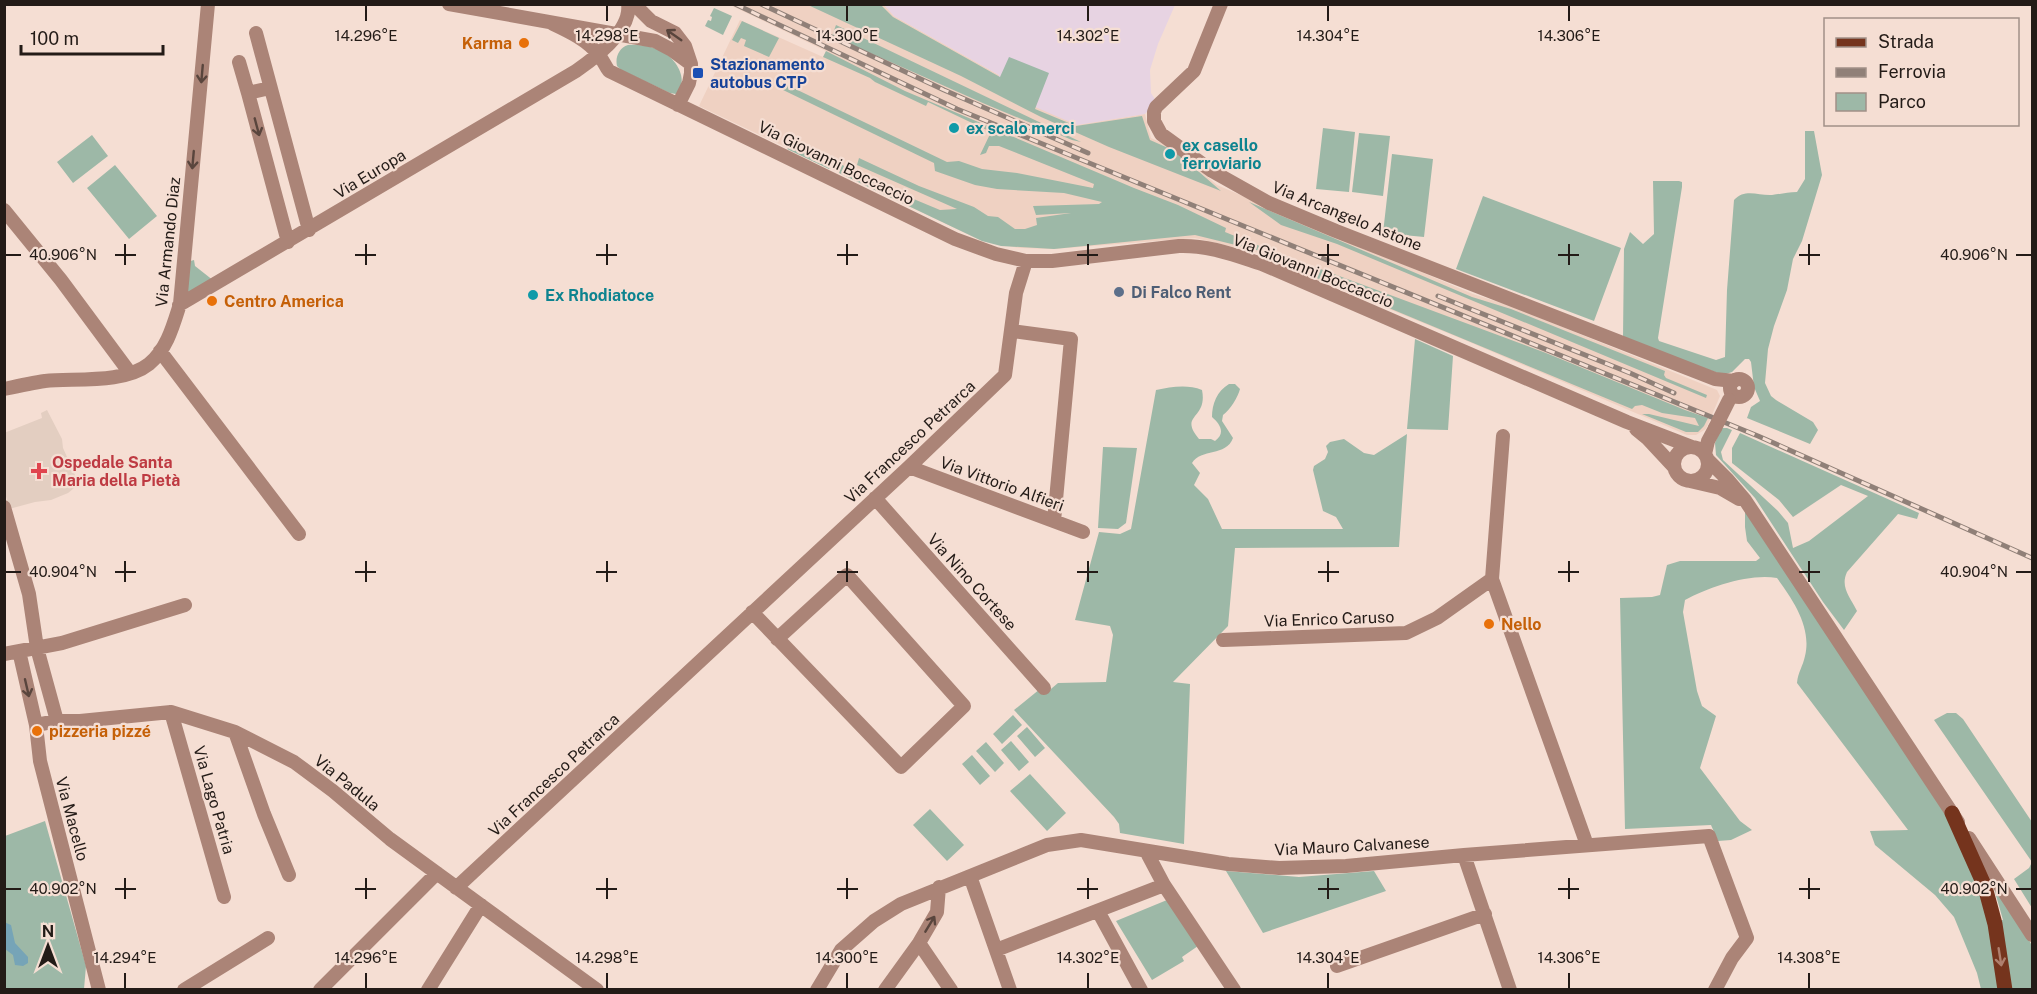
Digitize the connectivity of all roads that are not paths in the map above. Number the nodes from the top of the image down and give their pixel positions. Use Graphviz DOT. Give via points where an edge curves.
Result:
graph roads {
  1 [pos="208,4"];
  2 [pos="449,4"];
  3 [pos="628,4"];
  4 [pos="634,4"];
  5 [pos="1221,4"];
  6 [pos="553,24"];
  7 [pos="256,33"];
  8 [pos="617,34"];
  9 [pos="602,60"];
  10 [pos="239,62"];
  11 [pos="691,64"];
  12 [pos="270,88"];
  13 [pos="248,93"];
  14 [pos="678,105"];
  15 [pos="4,210"];
  16 [pos="309,230"];
  17 [pos="288,242"];
  18 [pos="1026,261"];
  19 [pos="180,305"];
  20 [pos="1012,331"];
  21 [pos="160,351"];
  22 [pos="130,373"];
  23 [pos="4,389"];
  24 [pos="1627,422"];
  25 [pos="1503,436"];
  26 [pos="1700,452"];
  27 [pos="909,467"];
  28 [pos="1674,467"];
  29 [pos="1689,481"];
  30 [pos="875,498"];
  31 [pos="4,507"];
  32 [pos="1753,513"];
  33 [pos="1054,521"];
  34 [pos="8,532"];
  35 [pos="1083,532"];
  36 [pos="299,534"];
  37 [pos="1492,579"];
  38 [pos="185,604"];
  39 [pos="752,612"];
  40 [pos="777,639"];
  41 [pos="1223,640"];
  42 [pos="37,648"];
  43 [pos="19,651"];
  44 [pos="4,654"];
  45 [pos="1044,688"];
  46 [pos="171,712"];
  47 [pos="57,721"];
  48 [pos="36,725"];
  49 [pos="235,732"];
  50 [pos="1952,813"];
  51 [pos="1587,844"];
  52 [pos="1146,851"];
  53 [pos="1464,855"];
  54 [pos="1981,864"];
  55 [pos="437,873"];
  56 [pos="289,875"];
  57 [pos="970,876"];
  58 [pos="1164,885"];
  59 [pos="939,887"];
  60 [pos="456,888"];
  61 [pos="224,897"];
  62 [pos="481,905"];
  63 [pos="1098,911"];
  64 [pos="1485,914"];
  65 [pos="2032,935"];
  66 [pos="268,938"];
  67 [pos="919,943"];
  68 [pos="996,950"];
  69 [pos="1337,966"];
  70 [pos="99,990"];
  71 [pos="184,990"];
  72 [pos="320,990"];
  73 [pos="428,990"];
  74 [pos="597,990"];
  75 [pos="817,990"];
  76 [pos="885,990"];
  77 [pos="951,990"];
  78 [pos="1010,990"];
  79 [pos="1141,990"];
  80 [pos="1234,990"];
  81 [pos="1510,990"];
  82 [pos="1714,990"];
  83 [pos="2005,990"];
  1 -- 19 [label="street, Via Armando Diaz, one-way"];
  2 -- 6 [label="street"];
  3 -- 8 [label="street, Via Europa" via="628,17"];
  11 -- 4 [label="street, one-way" via="679,36 651,21"];
  5 -- 26 [label="street, Via Arcangelo Astone, bridge" via="1194,71 1156,107 1153,117 1161,134 1212,171 1269,203 1731,392 1707,445"];
  6 -- 8 [label="street"];
  6 -- 9 [label="street, Via Giovanni Boccaccio" via="574,34"];
  7 -- 12 [label="street"];
  8 -- 9 [label="street, Via Europa"];
  8 -- 11 [label="street" via="655,41"];
  9 -- 14 [label="street, Via Giovanni Boccaccio" via="609,72"];
  9 -- 16 [label="street, Via Europa" via="576,70"];
  10 -- 13 [label="street"];
  11 -- 14 [label="street" via="689,83"];
  12 -- 13 [label="street"];
  12 -- 16 [label="street"];
  13 -- 17 [label="street, one-way"];
  14 -- 18 [label="street, Via Giovanni Boccaccio" via="955,239"];
  15 -- 22 [label="street"];
  16 -- 17 [label="street, Via Europa"];
  17 -- 19 [label="street, Via Europa"];
  18 -- 20 [label="street, Via Francesco Petrarca" via="1016,293"];
  18 -- 24 [label="street, Via Giovanni Boccaccio" via="1179,246 1219,250 1262,264"];
  19 -- 21 [label="street, Via Armando Diaz" via="170,338"];
  20 -- 27 [label="street, Via Francesco Petrarca" via="1005,375"];
  20 -- 33 [label="street" via="1071,339"];
  21 -- 22 [label="street, Via Armando Diaz" via="148,365"];
  21 -- 36 [label="street"];
  22 -- 23 [label="street, Via Armando Diaz"];
  24 -- 26 [label="street, Via Giovanni Boccaccio"];
  24 -- 28 [label="street, Via Giovanni Boccaccio"];
  25 -- 37 [label="street"];
  26 -- 28 [label="street" via="1682,449"];
  26 -- 29 [label="street" via="1708,465 1704,475"];
  26 -- 32 [label="street"];
  27 -- 30 [label="street, Via Francesco Petrarca"];
  27 -- 33 [label="street, Via Vittorio Alfieri"];
  28 -- 29 [label="street" via="1679,477"];
  29 -- 32 [label="street" via="1729,493"];
  30 -- 39 [label="street, Via Francesco Petrarca"];
  30 -- 45 [label="street, Via Nino Cortese"];
  31 -- 34 [label="street"];
  32 -- 50 [label="street"];
  33 -- 35 [label="street, Via Vittorio Alfieri"];
  34 -- 42 [label="street" via="29,594"];
  37 -- 41 [label="street, Via Enrico Caruso" via="1437,618 1406,633"];
  37 -- 51 [label="street"];
  38 -- 42 [label="street"];
  39 -- 40 [label="street"];
  39 -- 60 [label="street, Via Francesco Petrarca"];
  40 -- 40 [label="street" via="847,575 964,706 901,767"];
  42 -- 43 [label="street"];
  42 -- 47 [label="street"];
  43 -- 44 [label="street"];
  43 -- 48 [label="street, Via Macello, one-way"];
  46 -- 47 [label="street, Via Padula"];
  46 -- 49 [label="street, Via Padula"];
  46 -- 61 [label="street, Via Lago Patria"];
  47 -- 48 [label="street, Via Padula"];
  48 -- 70 [label="street, Via Macello" via="40,761"];
  49 -- 55 [label="street, Via Padula" via="294,762"];
  49 -- 56 [label="street"];
  50 -- 54 [label="main road"];
  51 -- 53 [label="street, Via Mauro Calvanese"];
  51 -- 82 [label="street, Via Mauro Calvanese" via="1709,836 1747,938"];
  52 -- 53 [label="street, Via Mauro Calvanese" via="1279,868"];
  52 -- 57 [label="street, Via Mauro Calvanese" via="1081,840 1047,845"];
  52 -- 58 [label="street"];
  53 -- 64 [label="street"];
  54 -- 65 [label="street"];
  54 -- 83 [label="main road, one-way"];
  55 -- 60 [label="street, Via Padula"];
  55 -- 72 [label="street"];
  57 -- 59 [label="street, Via Mauro Calvanese"];
  57 -- 68 [label="street"];
  58 -- 63 [label="street"];
  58 -- 80 [label="street"];
  67 -- 59 [label="street, one-way" via="937,912"];
  59 -- 75 [label="street, Via Mauro Calvanese" via="874,921 841,950"];
  60 -- 62 [label="street, Via Padula"];
  62 -- 73 [label="street"];
  62 -- 74 [label="street, Via Padula"];
  63 -- 68 [label="street"];
  63 -- 79 [label="street"];
  64 -- 69 [label="street"];
  64 -- 81 [label="street"];
  66 -- 71 [label="street"];
  67 -- 76 [label="street"];
  67 -- 77 [label="street"];
  68 -- 78 [label="street"];
}
